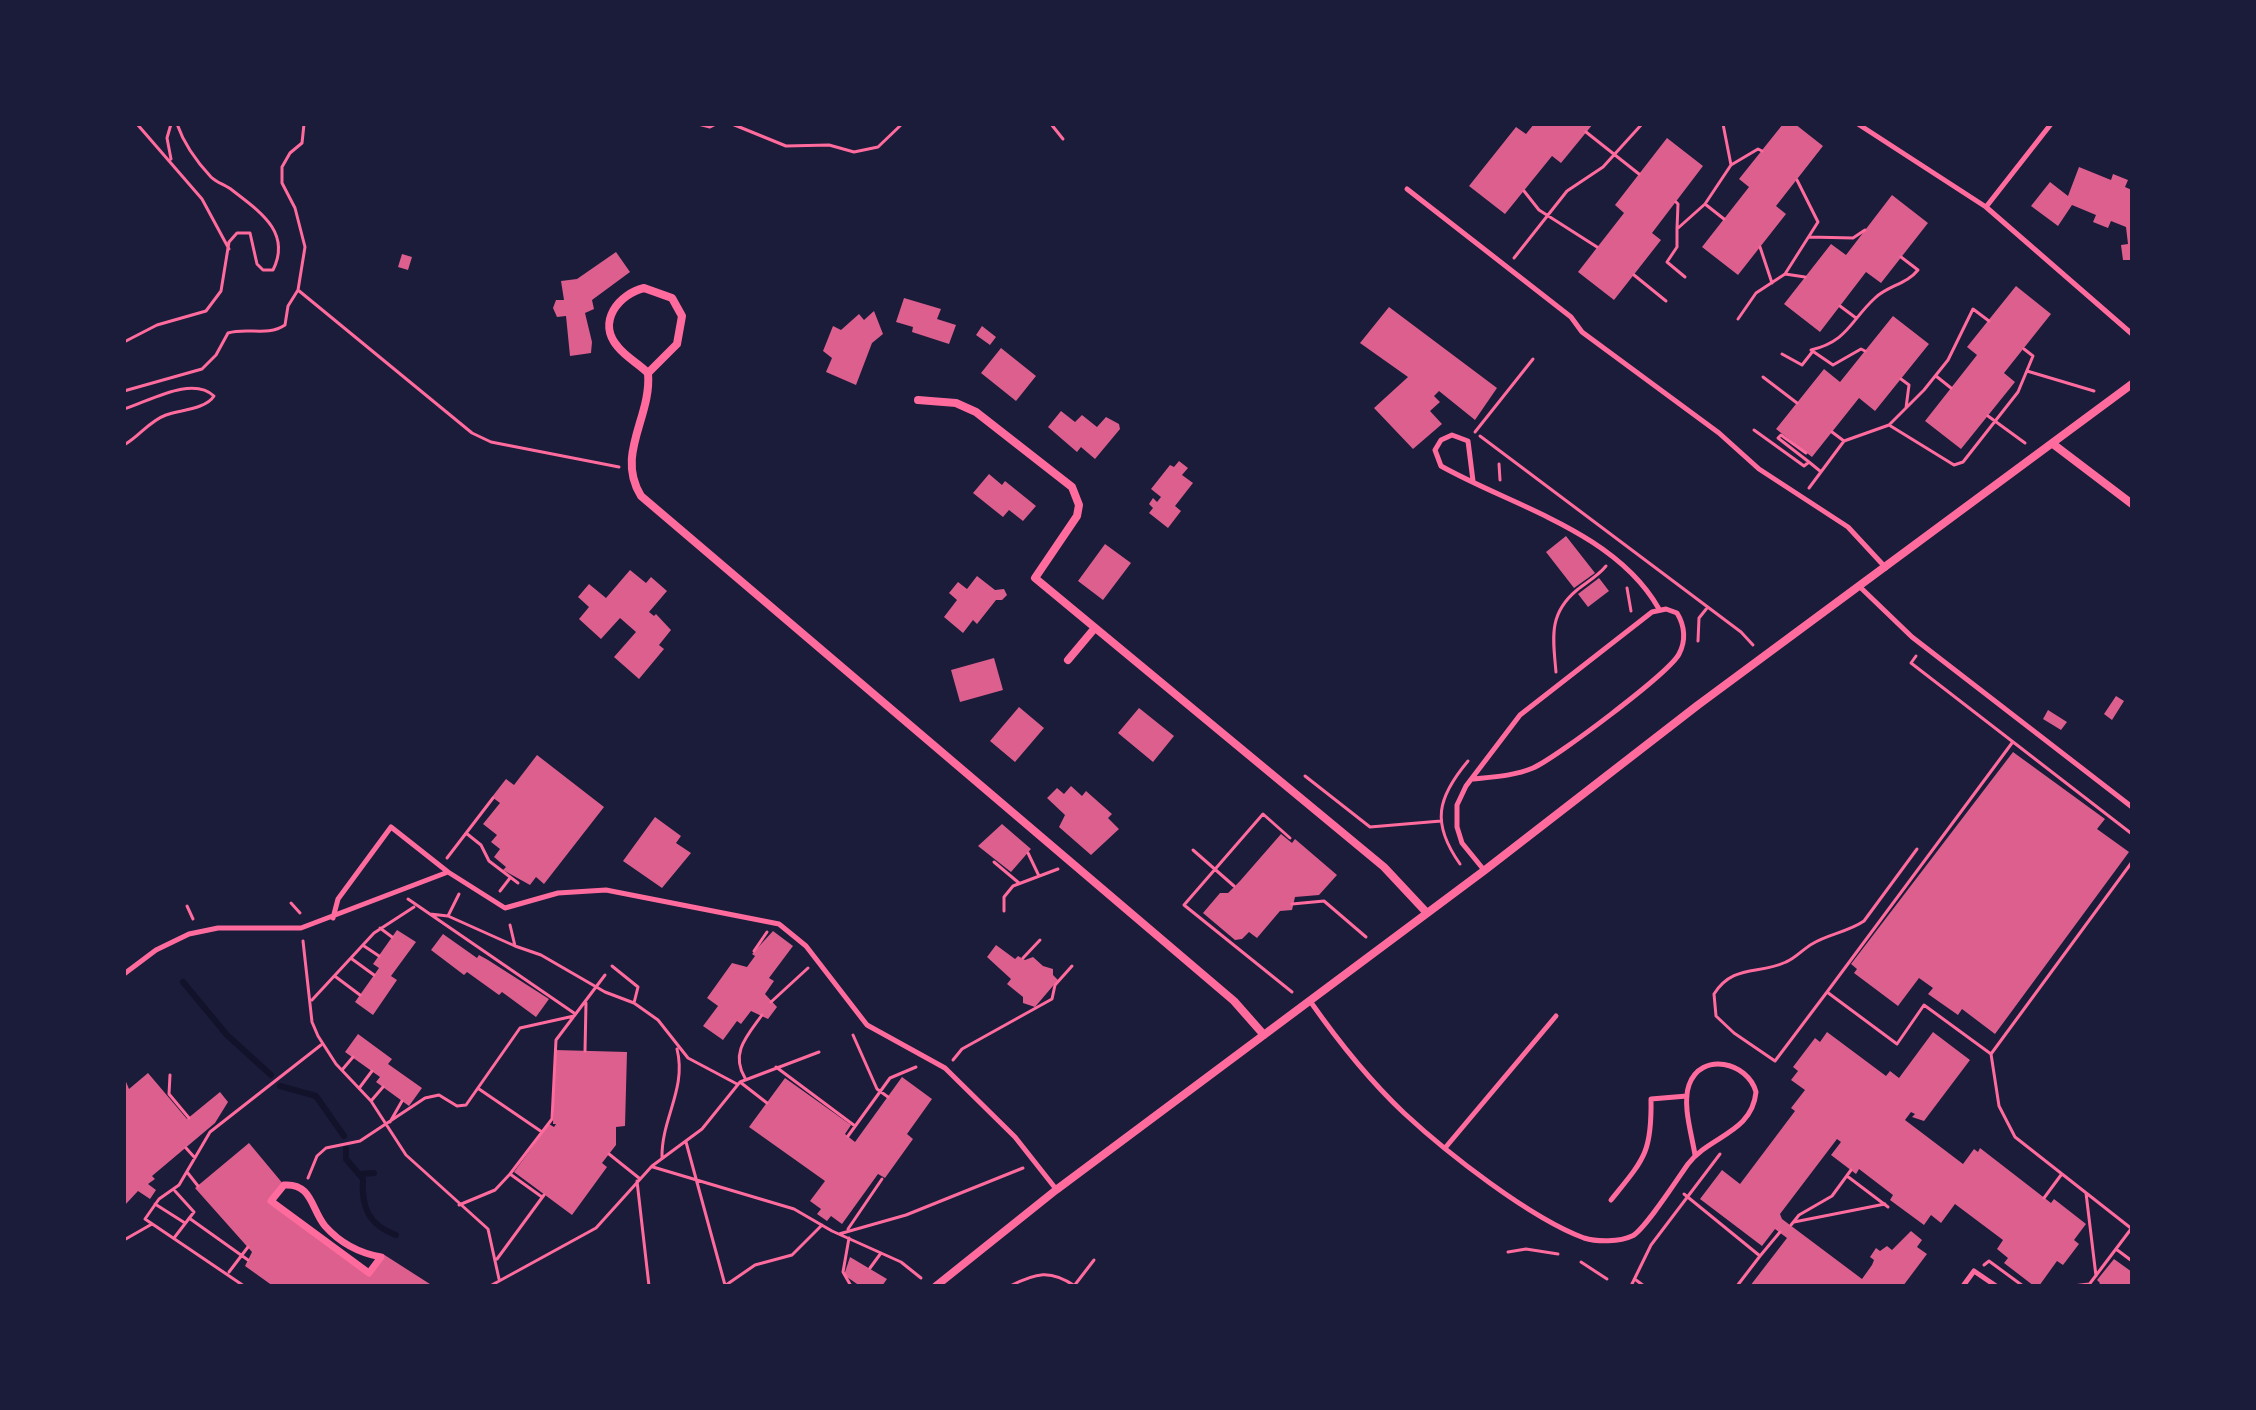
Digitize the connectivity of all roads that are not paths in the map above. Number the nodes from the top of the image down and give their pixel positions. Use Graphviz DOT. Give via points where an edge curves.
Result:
graph roads {
  1 [pos="1858,124"];
  2 [pos="2051,124"];
  3 [pos="1407,189"];
  4 [pos="1986,207"];
  5 [pos="2132,334"];
  6 [pos="648,373"];
  7 [pos="2132,384"];
  8 [pos="918,400"];
  9 [pos="2053,444"];
  10 [pos="1473,481"];
  11 [pos="2132,504"];
  12 [pos="1886,569"];
  13 [pos="1860,587"];
  14 [pos="1659,609"];
  15 [pos="1094,629"];
  16 [pos="1068,660"];
  17 [pos="1473,779"];
  18 [pos="2132,807"];
  19 [pos="1485,870"];
  20 [pos="448,872"];
  21 [pos="1427,913"];
  22 [pos="333,918"];
  23 [pos="124,974"];
  24 [pos="1310,1001"];
  25 [pos="1556,1016"];
  26 [pos="1264,1035"];
  27 [pos="1687,1096"];
  28 [pos="1445,1148"];
  29 [pos="1695,1155"];
  30 [pos="303,1189"];
  31 [pos="1056,1190"];
  32 [pos="1611,1200"];
  33 [pos="936,1286"];
  34 [pos="1963,1286"];
  35 [pos="1996,1286"];
  1 -- 4 [label="lane"];
  2 -- 4 [label="lane"];
  3 -- 12 [label="lane" via="1759,469 1848,527"];
  4 -- 5 [label="lane"];
  6 -- 6 [label="street" via="677,344 682,316 672,298 644,288 623,296 610,321 618,347"];
  6 -- 26 [label="street" via="631,468 648,504 1234,1001"];
  7 -- 9 [label="street"];
  8 -- 15 [label="street" via="956,403 976,412 1072,487 1077,516 1035,578"];
  9 -- 11 [label="street"];
  9 -- 12 [label="street"];
  10 -- 10 [label="lane" via="1437,461 1435,450 1441,440 1452,435 1468,441"];
  10 -- 14 [label="lane" via="1584,538 1638,580"];
  12 -- 13 [label="street"];
  13 -- 18 [label="lane" via="1923,646"];
  13 -- 19 [label="street"];
  14 -- 17 [label="lane" via="1520,715"];
  14 -- 17 [label="lane" via="1677,613 1683,625 1680,652 1668,667 1544,763 1520,773"];
  15 -- 16 [label="street"];
  15 -- 21 [label="street" via="1384,867"];
  17 -- 19 [label="lane" via="1457,805 1457,827 1462,843"];
  19 -- 21 [label="street"];
  20 -- 22 [label="lane"];
  20 -- 22 [label="lane" via="391,827 338,899"];
  20 -- 31 [label="lane" via="505,908 558,893 606,890 774,923 800,939 867,1025 926,1055 981,1103"];
  21 -- 24 [label="street"];
  22 -- 23 [label="lane" via="301,928 201,930 156,950"];
  24 -- 26 [label="street"];
  24 -- 28 [label="lane" via="1369,1076"];
  25 -- 28 [label="lane"];
  26 -- 31 [label="street"];
  27 -- 29 [label="lane"];
  27 -- 29 [label="lane" via="1695,1075 1718,1064 1740,1069 1754,1083 1755,1102 1741,1125"];
  27 -- 32 [label="lane" via="1651,1099 1645,1157"];
  28 -- 29 [label="lane" via="1530,1208 1599,1241 1635,1236"];
  30 -- 30 [label="street" via="332,1233 354,1249 381,1257 369,1273 271,1201 284,1185"];
  31 -- 33 [label="street"];
  34 -- 35 [label="lane" via="1974,1271"];
}
